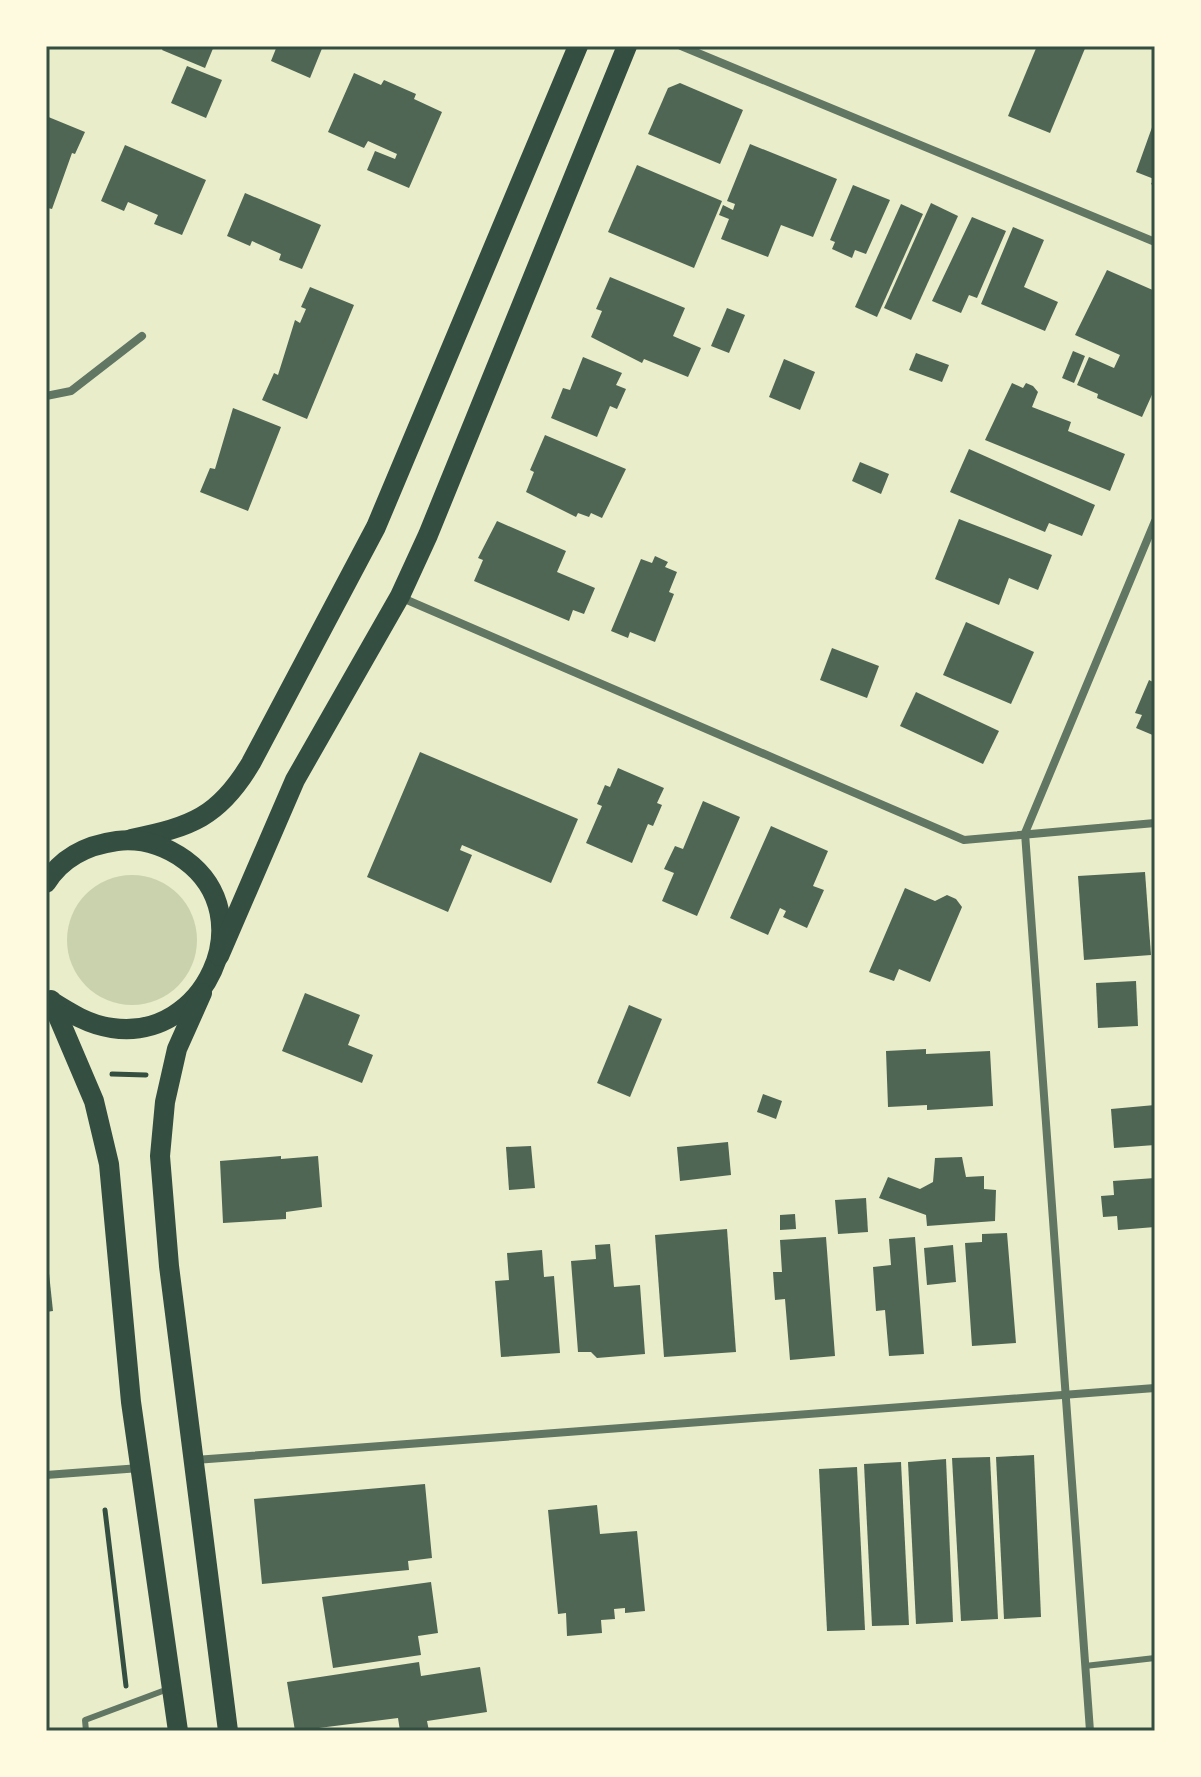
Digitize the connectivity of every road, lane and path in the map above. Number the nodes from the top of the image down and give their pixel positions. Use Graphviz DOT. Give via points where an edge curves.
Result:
graph roads {
  1 [pos="578,46"];
  2 [pos="627,46"];
  3 [pos="681,46"];
  4 [pos="1155,242"];
  5 [pos="142,336"];
  6 [pos="46,396"];
  7 [pos="1155,521"];
  8 [pos="400,596"];
  9 [pos="1155,823"];
  10 [pos="1025,833"];
  11 [pos="131,839"];
  12 [pos="87,847"];
  13 [pos="46,856"];
  14 [pos="46,883"];
  15 [pos="219,956"];
  16 [pos="202,993"];
  17 [pos="48,996"];
  18 [pos="111,1074"];
  19 [pos="154,1075"];
  20 [pos="1155,1388"];
  21 [pos="1064,1396"];
  22 [pos="194,1460"];
  23 [pos="140,1468"];
  24 [pos="46,1475"];
  25 [pos="105,1510"];
  26 [pos="1155,1658"];
  27 [pos="1085,1666"];
  28 [pos="172,1688"];
  29 [pos="129,1706"];
  30 [pos="86,1731"];
  31 [pos="178,1731"];
  32 [pos="228,1731"];
  33 [pos="1090,1731"];
  1 -- 11 [label="main road" via="376,527 251,763 220,807 185,826"];
  2 -- 8 [label="main road"];
  3 -- 4 [label="street"];
  5 -- 6 [label="street" via="71,391"];
  7 -- 10 [label="street"];
  8 -- 10 [label="street" via="964,840"];
  8 -- 15 [label="main road" via="295,780"];
  9 -- 10 [label="street"];
  10 -- 21 [label="street"];
  11 -- 12 [label="main road"];
  11 -- 15 [label="main road" via="174,852 204,879 220,916"];
  12 -- 13 [label="main road"];
  12 -- 14 [label="main road"];
  15 -- 16 [label="main road"];
  16 -- 17 [label="main road" via="171,1018 132,1029 92,1023"];
  16 -- 22 [label="main road" via="177,1049 160,1156"];
  17 -- 23 [label="main road" via="94,1101 109,1164"];
  18 -- 19 [label="path"];
  20 -- 21 [label="street"];
  21 -- 22 [label="street"];
  21 -- 27 [label="street"];
  22 -- 32 [label="main road"];
  23 -- 24 [label="street"];
  23 -- 28 [label="main road"];
  25 -- 29 [label="path"];
  26 -- 27 [label="lane"];
  27 -- 33 [label="street"];
  28 -- 29 [label="lane"];
  28 -- 31 [label="main road"];
  29 -- 30 [label="lane" via="85,1720"];
}
